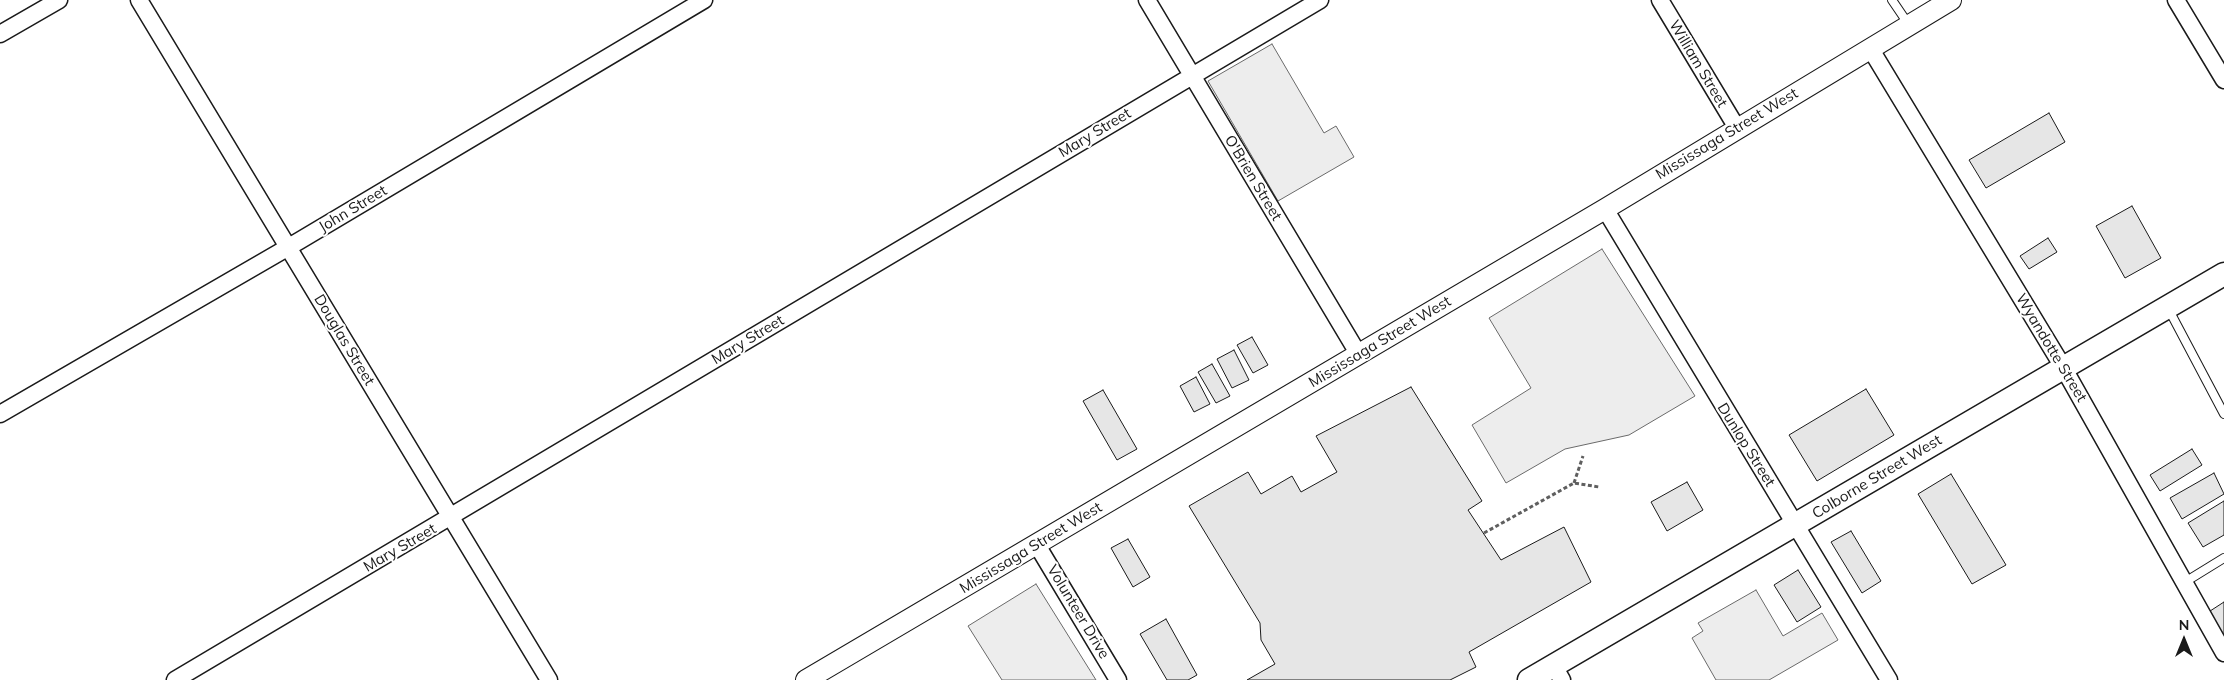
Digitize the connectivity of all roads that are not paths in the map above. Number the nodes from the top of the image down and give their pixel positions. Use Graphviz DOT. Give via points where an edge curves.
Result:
graph roads {
  1 [pos="60,0"];
  2 [pos="139,0"];
  3 [pos="704,0"];
  4 [pos="1147,0"];
  5 [pos="1320,0"];
  6 [pos="1660,0"];
  7 [pos="1892,0"];
  8 [pos="1951,0"];
  9 [pos="2176,0"];
  10 [pos="1909,25"];
  11 [pos="0,34"];
  12 [pos="1870,48"];
  13 [pos="1192,76"];
  14 [pos="2224,80"];
  15 [pos="1737,128"];
  16 [pos="1605,209"];
  17 [pos="288,247"];
  18 [pos="2224,274"];
  19 [pos="2167,307"];
  20 [pos="1359,354"];
  21 [pos="2063,368"];
  22 [pos="2224,412"];
  23 [pos="0,414"];
  24 [pos="452,517"];
  25 [pos="1795,526"];
  26 [pos="1037,545"];
  27 [pos="2224,558"];
  28 [pos="2185,582"];
  29 [pos="2224,653"];
  30 [pos="1558,673"];
  31 [pos="175,680"];
  32 [pos="549,680"];
  33 [pos="806,680"];
  34 [pos="1118,680"];
  35 [pos="1529,680"];
  36 [pos="1889,680"];
  1 -- 11 [label="street"];
  2 -- 17 [label="street, Douglas Street"];
  3 -- 17 [label="street, John Street"];
  4 -- 13 [label="street, O'Brien Street"];
  5 -- 13 [label="street, Mary Street"];
  6 -- 15 [label="street, William Street"];
  7 -- 10 [label="lane"];
  8 -- 10 [label="street, Mississaga Street West"];
  9 -- 14 [label="street"];
  10 -- 12 [label="street, Mississaga Street West"];
  12 -- 15 [label="street, Mississaga Street West"];
  12 -- 21 [label="street, Wyandotte Street"];
  13 -- 20 [label="street, O'Brien Street"];
  13 -- 24 [label="street, Mary Street"];
  15 -- 16 [label="street, Mississaga Street West"];
  16 -- 20 [label="street, Mississaga Street West"];
  16 -- 25 [label="street, Dunlop Street"];
  17 -- 23 [label="street, John Street"];
  17 -- 24 [label="street, Douglas Street"];
  18 -- 19 [label="main road, Colborne Street West"];
  19 -- 21 [label="main road, Colborne Street West"];
  19 -- 22 [label="lane"];
  20 -- 26 [label="street, Mississaga Street West"];
  21 -- 25 [label="main road, Colborne Street West"];
  21 -- 28 [label="street, Wyandotte Street"];
  24 -- 31 [label="street, Mary Street"];
  24 -- 32 [label="street, Douglas Street"];
  25 -- 30 [label="main road, Colborne Street West"];
  25 -- 36 [label="street, Dunlop Street"];
  26 -- 33 [label="street, Mississaga Street West"];
  26 -- 34 [label="street, Volunteer Drive"];
  27 -- 28 [label="lane"];
  28 -- 29 [label="street, Wyandotte Street"];
  30 -- 35 [label="main road, Colborne Street West"];
}
